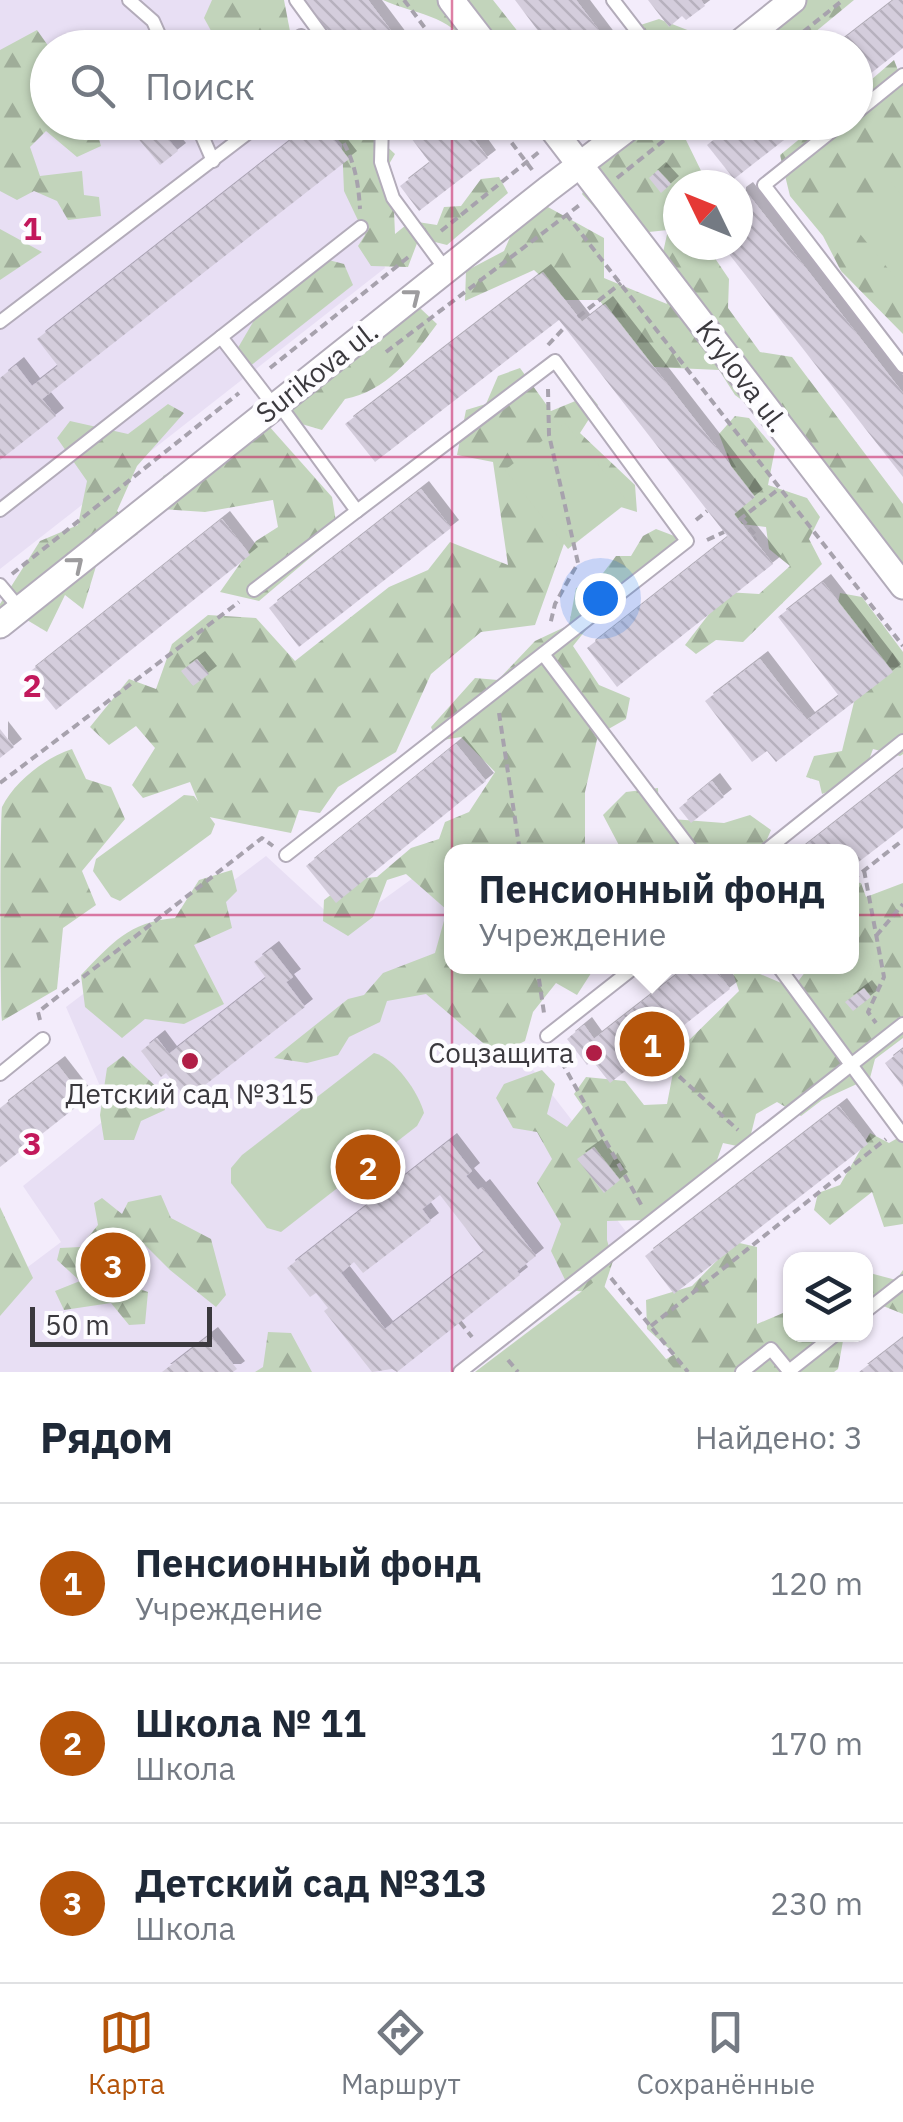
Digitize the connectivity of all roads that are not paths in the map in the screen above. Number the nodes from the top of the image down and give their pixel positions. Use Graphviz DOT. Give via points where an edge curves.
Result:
graph roads {
  1 [pos="129,0"];
  2 [pos="296,0"];
  3 [pos="450,0"];
  4 [pos="613,0"];
  5 [pos="793,0"];
  6 [pos="158,30"];
  7 [pos="318,30"];
  8 [pos="474,30"];
  9 [pos="636,30"];
  10 [pos="755,30"];
  11 [pos="903,75"];
  12 [pos="873,99"];
  13 [pos="203,140"];
  14 [pos="240,140"];
  15 [pos="382,140"];
  16 [pos="560,140"];
  17 [pos="613,140"];
  18 [pos="820,140"];
  19 [pos="212,162"];
  20 [pos="580,166"];
  21 [pos="361,227"];
  22 [pos="446,270"];
  23 [pos="0,322"];
  24 [pos="222,338"];
  25 [pos="903,366"];
  26 [pos="276,405"];
  27 [pos="0,510"];
  28 [pos="358,511"];
  29 [pos="0,584"];
  30 [pos="903,586"];
  31 [pos="254,590"];
  32 [pos="10,617"];
  33 [pos="544,654"];
  34 [pos="903,741"];
  35 [pos="686,844"];
  36 [pos="774,844"];
  37 [pos="286,855"];
  38 [pos="626,974"];
  39 [pos="784,974"];
  40 [pos="903,1024"];
  41 [pos="547,1036"];
  42 [pos="43,1039"];
  43 [pos="850,1065"];
  44 [pos="0,1074"];
  45 [pos="901,1132"];
  46 [pos="903,1282"];
  47 [pos="873,1306"];
  48 [pos="826,1342"];
  49 [pos="460,1372"];
  50 [pos="742,1372"];
  1 -- 6 [label="lane"];
  2 -- 7 [label="lane"];
  3 -- 8 [label="street"];
  4 -- 9 [label="lane"];
  5 -- 10 [label="street"];
  11 -- 12 [label="lane"];
  13 -- 19 [label="lane"];
  14 -- 19 [label="lane"];
  15 -- 22 [label="lane" via="394,198"];
  16 -- 20 [label="street, Krylova ul."];
  17 -- 20 [label="street, Surikova ul."];
  18 -- 25 [label="lane" via="764,184"];
  19 -- 23 [label="lane"];
  20 -- 22 [label="street, Surikova ul."];
  20 -- 30 [label="street, Krylova ul."];
  21 -- 24 [label="lane"];
  26 -- 22 [label="street, Surikova ul., one-way"];
  24 -- 26 [label="lane"];
  24 -- 27 [label="lane"];
  26 -- 28 [label="lane"];
  32 -- 26 [label="street, Surikova ul., one-way"];
  28 -- 31 [label="lane"];
  28 -- 33 [label="lane" via="555,362 687,541"];
  29 -- 32 [label="lane"];
  33 -- 35 [label="lane"];
  33 -- 37 [label="lane"];
  34 -- 36 [label="lane"];
  38 -- 41 [label="lane"];
  39 -- 43 [label="lane"];
  40 -- 43 [label="lane"];
  42 -- 44 [label="lane"];
  43 -- 45 [label="lane"];
  43 -- 49 [label="lane"];
  46 -- 47 [label="lane"];
  48 -- 50 [label="lane" via="789,1371 771,1350"];
}
